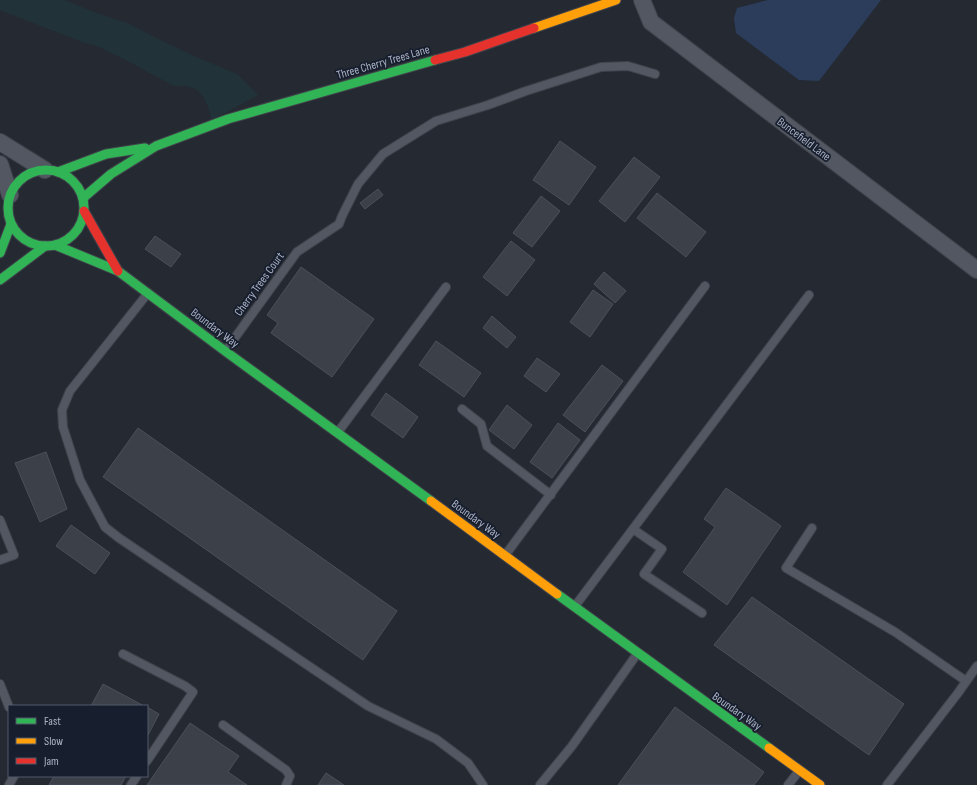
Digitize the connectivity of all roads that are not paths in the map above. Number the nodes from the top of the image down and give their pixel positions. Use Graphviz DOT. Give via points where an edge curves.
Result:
graph roads {
  1 [pos="616,0"];
  2 [pos="642,0"];
  3 [pos="655,74"];
  4 [pos="0,142"];
  5 [pos="156,146"];
  6 [pos="0,164"];
  7 [pos="51,171"];
  8 [pos="10,195"];
  9 [pos="83,198"];
  10 [pos="84,211"];
  11 [pos="11,224"];
  12 [pos="55,245"];
  13 [pos="45,246"];
  14 [pos="0,253"];
  15 [pos="977,270"];
  16 [pos="118,271"];
  17 [pos="0,280"];
  18 [pos="705,286"];
  19 [pos="446,287"];
  20 [pos="148,293"];
  21 [pos="809,295"];
  22 [pos="225,351"];
  23 [pos="462,409"];
  24 [pos="338,433"];
  25 [pos="551,495"];
  26 [pos="0,520"];
  27 [pos="812,528"];
  28 [pos="633,530"];
  29 [pos="505,555"];
  30 [pos="0,560"];
  31 [pos="575,606"];
  32 [pos="702,613"];
  33 [pos="638,653"];
  34 [pos="123,654"];
  35 [pos="977,666"];
  36 [pos="966,682"];
  37 [pos="0,684"];
  38 [pos="8,705"];
  39 [pos="223,725"];
  40 [pos="148,760"];
  41 [pos="799,770"];
  42 [pos="286,785"];
  43 [pos="483,785"];
  44 [pos="540,785"];
  45 [pos="788,785"];
  46 [pos="820,785"];
  47 [pos="887,785"];
  1 -- 5 [label="street, Three Cherry Trees Lane" via="465,52 228,119"];
  2 -- 15 [label="street, Buncefield Lane" via="651,22"];
  3 -- 22 [label="lane, Cherry Trees Court" via="628,66 601,67 436,121 383,154 358,184 339,224 297,252"];
  4 -- 7 [label="street"];
  5 -- 7 [label="street, Three Cherry Trees Lane" via="106,154"];
  5 -- 9 [label="street, Three Cherry Trees Lane" via="111,174"];
  6 -- 8 [label="street"];
  7 -- 8 [label="street, Three Cherry Trees Lane" via="33,172 22,178"];
  7 -- 9 [label="street, Three Cherry Trees Lane" via="69,178 78,187"];
  8 -- 11 [label="street, Three Cherry Trees Lane" via="8,215"];
  9 -- 10 [label="street, Three Cherry Trees Lane"];
  10 -- 12 [label="street, Three Cherry Trees Lane" via="81,223 74,234 66,241"];
  10 -- 16 [label="street, Boundary Way"];
  11 -- 13 [label="street, Three Cherry Trees Lane" via="24,240"];
  11 -- 14 [label="street, Three Cherry Trees Lane"];
  12 -- 13 [label="street, Three Cherry Trees Lane"];
  12 -- 16 [label="street, Boundary Way"];
  13 -- 17 [label="street"];
  16 -- 20 [label="street, Boundary Way"];
  18 -- 25 [label="lane"];
  19 -- 24 [label="lane"];
  20 -- 22 [label="street, Boundary Way"];
  20 -- 43 [label="lane" via="70,391 62,410 63,427 80,480 105,527 368,706 436,739 468,763"];
  21 -- 28 [label="lane"];
  22 -- 24 [label="street, Boundary Way"];
  23 -- 25 [label="lane" via="481,424 487,446"];
  24 -- 29 [label="street, Boundary Way"];
  25 -- 29 [label="lane"];
  26 -- 30 [label="lane" via="14,554"];
  27 -- 36 [label="lane" via="786,568 895,632"];
  28 -- 31 [label="lane"];
  28 -- 32 [label="lane" via="662,549 644,574"];
  29 -- 31 [label="street, Boundary Way"];
  31 -- 33 [label="street, Boundary Way"];
  33 -- 41 [label="street, Boundary Way"];
  33 -- 44 [label="lane" via="572,746"];
  34 -- 40 [label="lane" via="193,692"];
  35 -- 36 [label="lane"];
  36 -- 47 [label="lane"];
  37 -- 38 [label="lane"];
  39 -- 42 [label="lane" via="286,770 290,776"];
  41 -- 45 [label="lane"];
  41 -- 46 [label="street, Boundary Way"];
}
